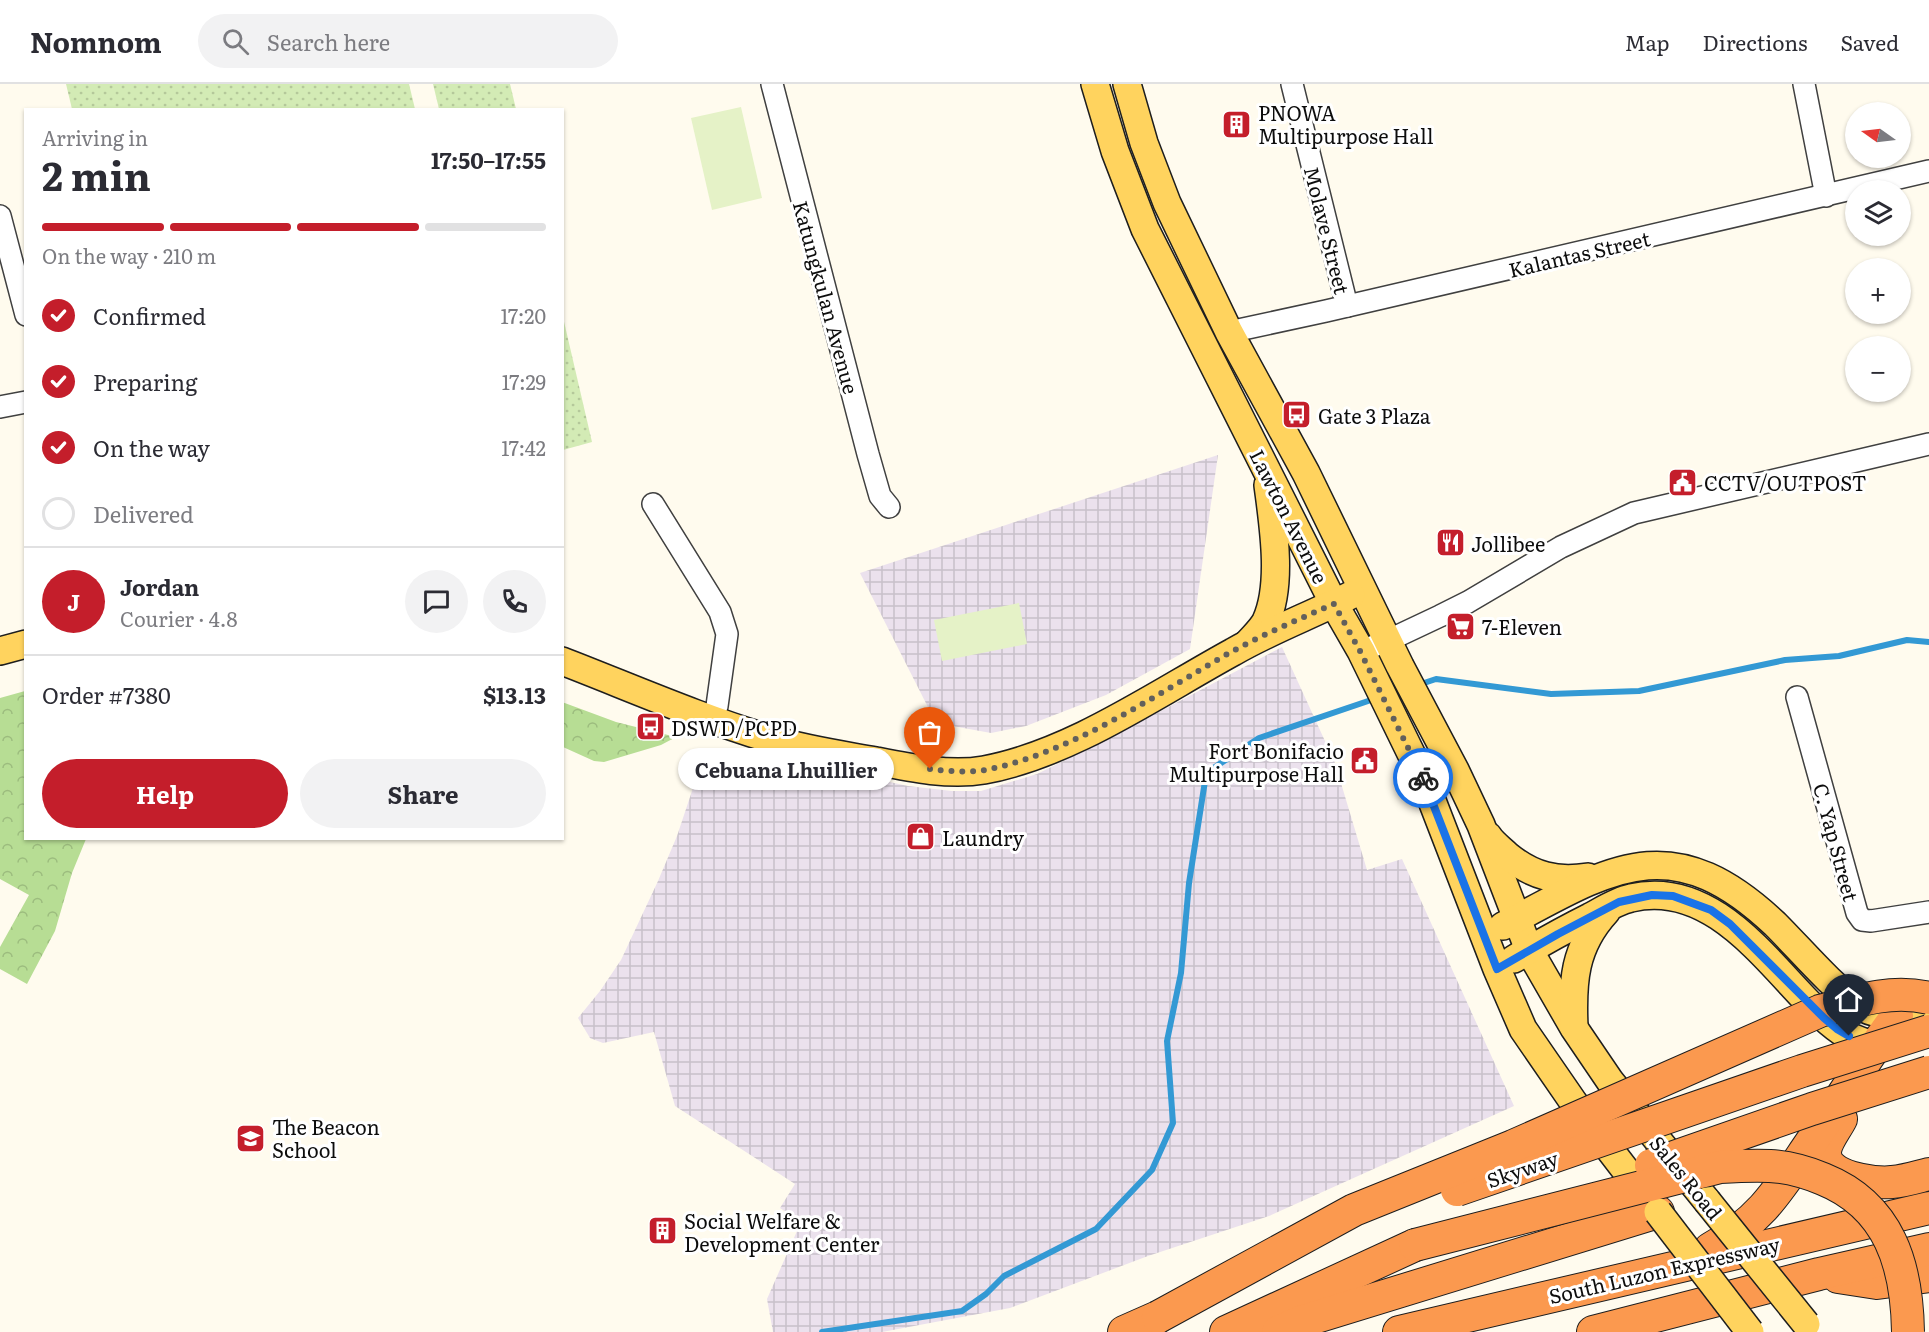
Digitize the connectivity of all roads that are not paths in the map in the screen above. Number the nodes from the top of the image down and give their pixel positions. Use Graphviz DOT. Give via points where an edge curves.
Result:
graph roads {
  1 [pos="772,84"];
  2 [pos="1095,84"];
  3 [pos="1127,84"];
  4 [pos="1292,84"];
  5 [pos="1804,84"];
  6 [pos="1929,171"];
  7 [pos="1826,196"];
  8 [pos="0,216"];
  9 [pos="1347,306"];
  10 [pos="24,307"];
  11 [pos="1229,332"];
  12 [pos="24,402"];
  13 [pos="0,407"];
  14 [pos="1928,450"];
  15 [pos="1265,464"];
  16 [pos="653,504"];
  17 [pos="888,507"];
  18 [pos="1363,589"];
  19 [pos="1334,604"];
  20 [pos="1388,641"];
  21 [pos="1247,644"];
  22 [pos="24,645"];
  23 [pos="0,651"];
  24 [pos="564,662"];
  25 [pos="1366,662"];
  26 [pos="1797,697"];
  27 [pos="712,719"];
  28 [pos="1481,825"];
  29 [pos="1610,873"];
  30 [pos="1610,906"];
  31 [pos="1929,912"];
  32 [pos="1517,918"];
  33 [pos="1486,935"];
  34 [pos="1529,950"];
  35 [pos="1497,969"];
  36 [pos="1929,998"];
  37 [pos="1929,1009"];
  38 [pos="1897,1016"];
  39 [pos="1929,1030"];
  40 [pos="1929,1037"];
  41 [pos="1581,1038"];
  42 [pos="1875,1045"];
  43 [pos="1929,1072"];
  44 [pos="1929,1174"];
  45 [pos="1929,1208"];
  46 [pos="1658,1212"];
  47 [pos="1415,1245"];
  48 [pos="1929,1249"];
  49 [pos="1680,1265"];
  50 [pos="1819,1274"];
  51 [pos="1929,1276"];
  52 [pos="1158,1317"];
  53 [pos="1289,1327"];
  54 [pos="1810,1328"];
  55 [pos="1124,1332"];
  56 [pos="1226,1332"];
  57 [pos="1399,1332"];
  58 [pos="1597,1332"];
  59 [pos="1750,1332"];
  60 [pos="1908,1332"];
  1 -- 17 [label="street, Katungkulan Avenue" via="868,454 880,496"];
  2 -- 15 [label="main road, Lawton Avenue" via="1145,230"];
  3 -- 11 [label="main road, Lawton Avenue" via="1167,203"];
  4 -- 9 [label="street, Molave Street"];
  5 -- 7 [label="street"];
  6 -- 7 [label="street, Kalantas Street"];
  7 -- 9 [label="street, Kalantas Street"];
  8 -- 10 [label="street"];
  9 -- 11 [label="street, Kalantas Street"];
  11 -- 18 [label="main road, Lawton Avenue" via="1306,473"];
  12 -- 13 [label="street"];
  14 -- 20 [label="street" via="1634,513 1561,547 1468,602"];
  15 -- 19 [label="main road, Lawton Avenue"];
  15 -- 21 [label="main road" via="1274,535 1272,601 1265,622"];
  16 -- 27 [label="street" via="720,612 727,634"];
  18 -- 19 [label="main road"];
  18 -- 20 [label="main road, Lawton Avenue"];
  19 -- 21 [label="main road"];
  19 -- 25 [label="main road, Lawton Avenue"];
  20 -- 25 [label="street"];
  20 -- 28 [label="main road, Lawton Avenue"];
  21 -- 27 [label="main road" via="1123,715 1053,749 982,770 950,771 862,759 776,741"];
  22 -- 23 [label="main road"];
  24 -- 27 [label="main road"];
  25 -- 33 [label="main road, Lawton Avenue" via="1424,780"];
  26 -- 31 [label="street, C. Yap Street" via="1857,913 1862,920 1871,921"];
  28 -- 29 [label="main road" via="1495,845 1535,873 1575,879"];
  28 -- 32 [label="main road, Lawton Avenue"];
  29 -- 32 [label="main road"];
  29 -- 38 [label="main road" via="1662,864 1686,868 1720,882 1754,906 1854,1002 1875,1013"];
  30 -- 34 [label="main road"];
  30 -- 41 [label="main road" via="1590,931 1579,955 1574,984"];
  30 -- 42 [label="main road" via="1630,898 1661,895 1711,910 1740,933 1831,1024 1849,1036"];
  32 -- 33 [label="main road"];
  32 -- 34 [label="main road, Lawton Avenue"];
  33 -- 35 [label="main road, Lawton Avenue"];
  34 -- 35 [label="main road"];
  34 -- 41 [label="main road, Lawton Avenue"];
  35 -- 46 [label="main road, Lawton Avenue, bridge" via="1523,1029"];
  36 -- 52 [label="highway, bridge" via="1869,997 1820,1011 1512,1146 1354,1210"];
  37 -- 38 [label="main road"];
  38 -- 42 [label="highway"];
  39 -- 52 [label="highway, Skyway, bridge" via="1403,1208"];
  40 -- 42 [label="main road"];
  41 -- 54 [label="main road, Sales Road, bridge" via="1625,1099"];
  42 -- 44 [label="highway" via="1828,1143 1827,1161 1839,1173 1868,1181 1893,1182"];
  42 -- 49 [label="highway" via="1771,1200 1741,1230"];
  43 -- 47 [label="highway, Skyway, bridge"];
  45 -- 49 [label="highway, South Luzon Expressway"];
  46 -- 53 [label="highway"];
  46 -- 59 [label="main road, bridge"];
  47 -- 56 [label="highway, Skyway"];
  47 -- 60 [label="highway, bridge" via="1720,1167 1785,1168 1838,1185 1878,1219 1900,1264"];
  48 -- 50 [label="highway, South Luzon Expressway"];
  49 -- 57 [label="highway, South Luzon Expressway"];
  50 -- 51 [label="highway" via="1877,1282"];
  50 -- 58 [label="highway, South Luzon Expressway"];
  52 -- 55 [label="highway, Skyway"];
}
